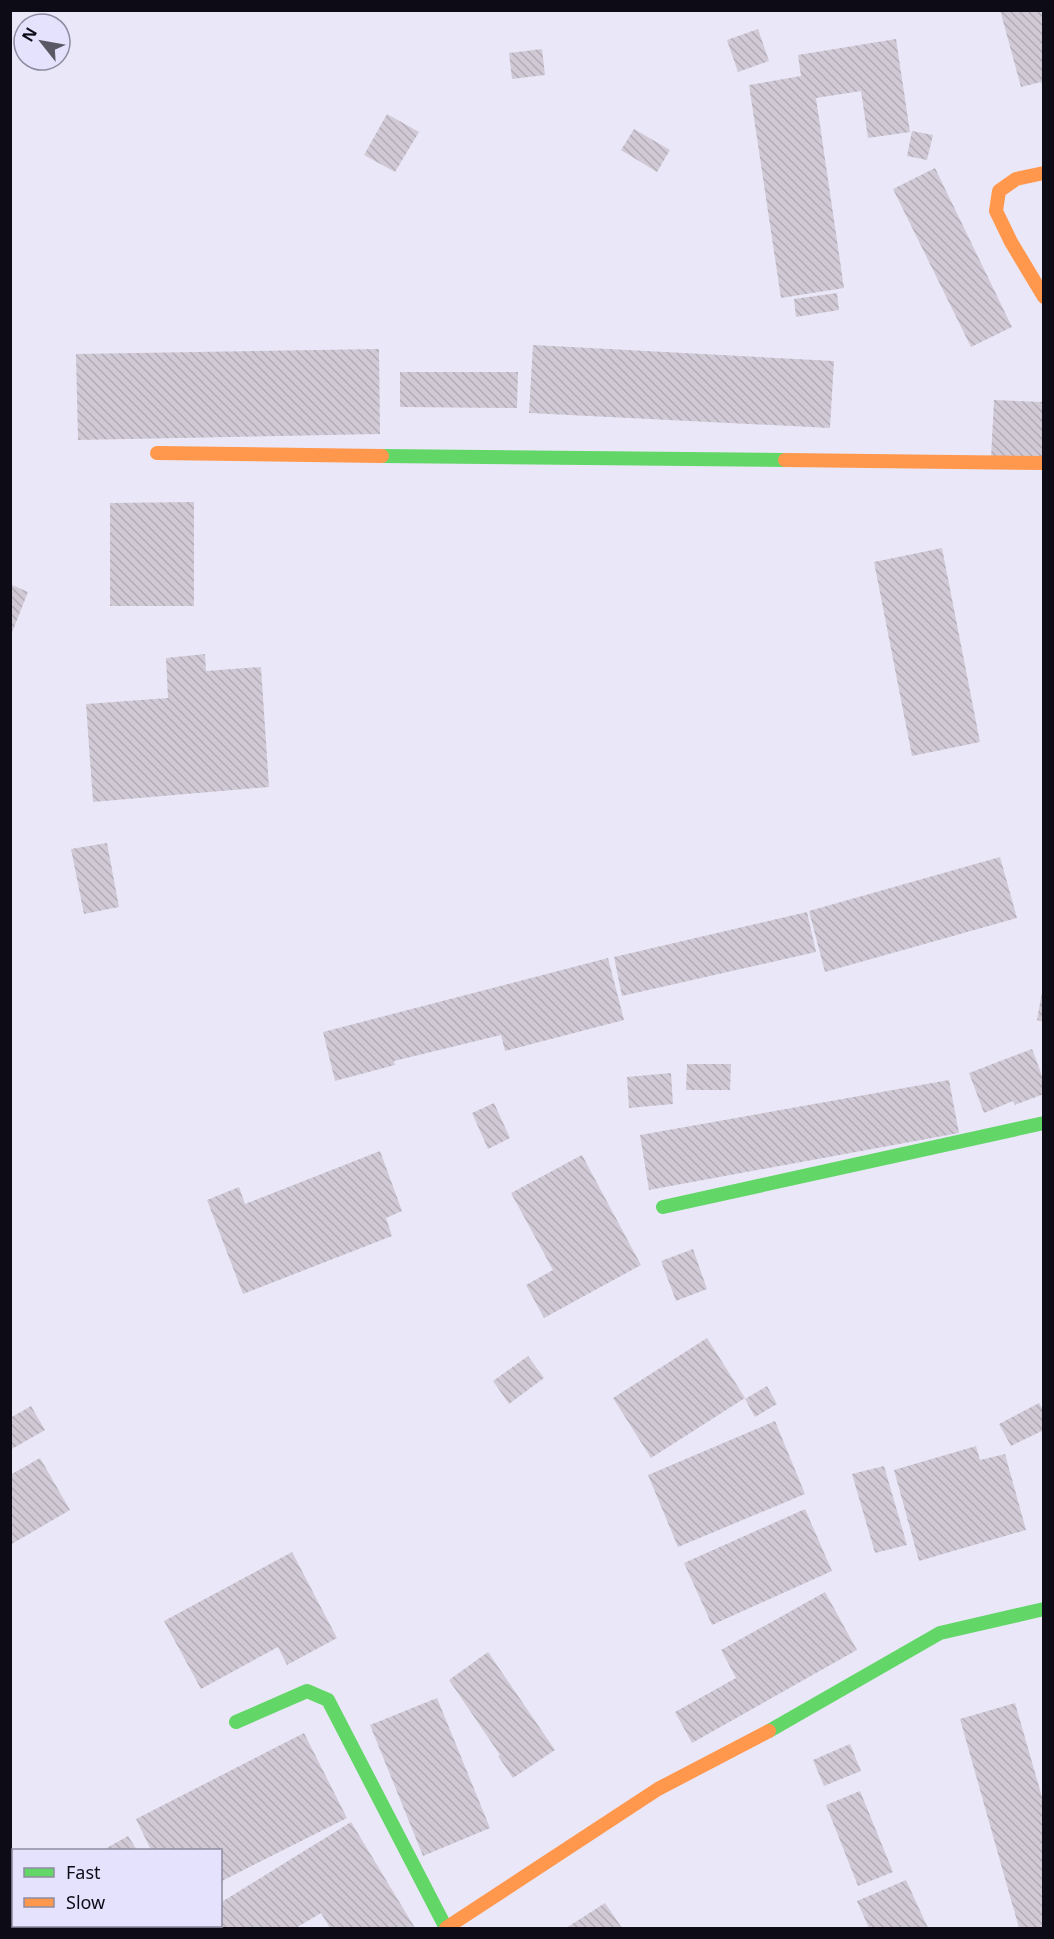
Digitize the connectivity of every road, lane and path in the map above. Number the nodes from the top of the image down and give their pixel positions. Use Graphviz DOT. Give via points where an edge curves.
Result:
graph roads {
  1 [pos="1044,173"];
  2 [pos="1044,297"];
  3 [pos="157,453"];
  4 [pos="1044,463"];
  5 [pos="1044,1123"];
  6 [pos="663,1207"];
  7 [pos="1044,1609"];
  8 [pos="236,1722"];
  9 [pos="446,1929"];
  1 -- 2 [label="street" via="1016,179 999,191 996,211"];
  3 -- 4 [label="street"];
  5 -- 6 [label="street"];
  7 -- 9 [label="street" via="940,1633 783,1724 658,1789"];
  8 -- 9 [label="street" via="307,1691 328,1700"];
}
